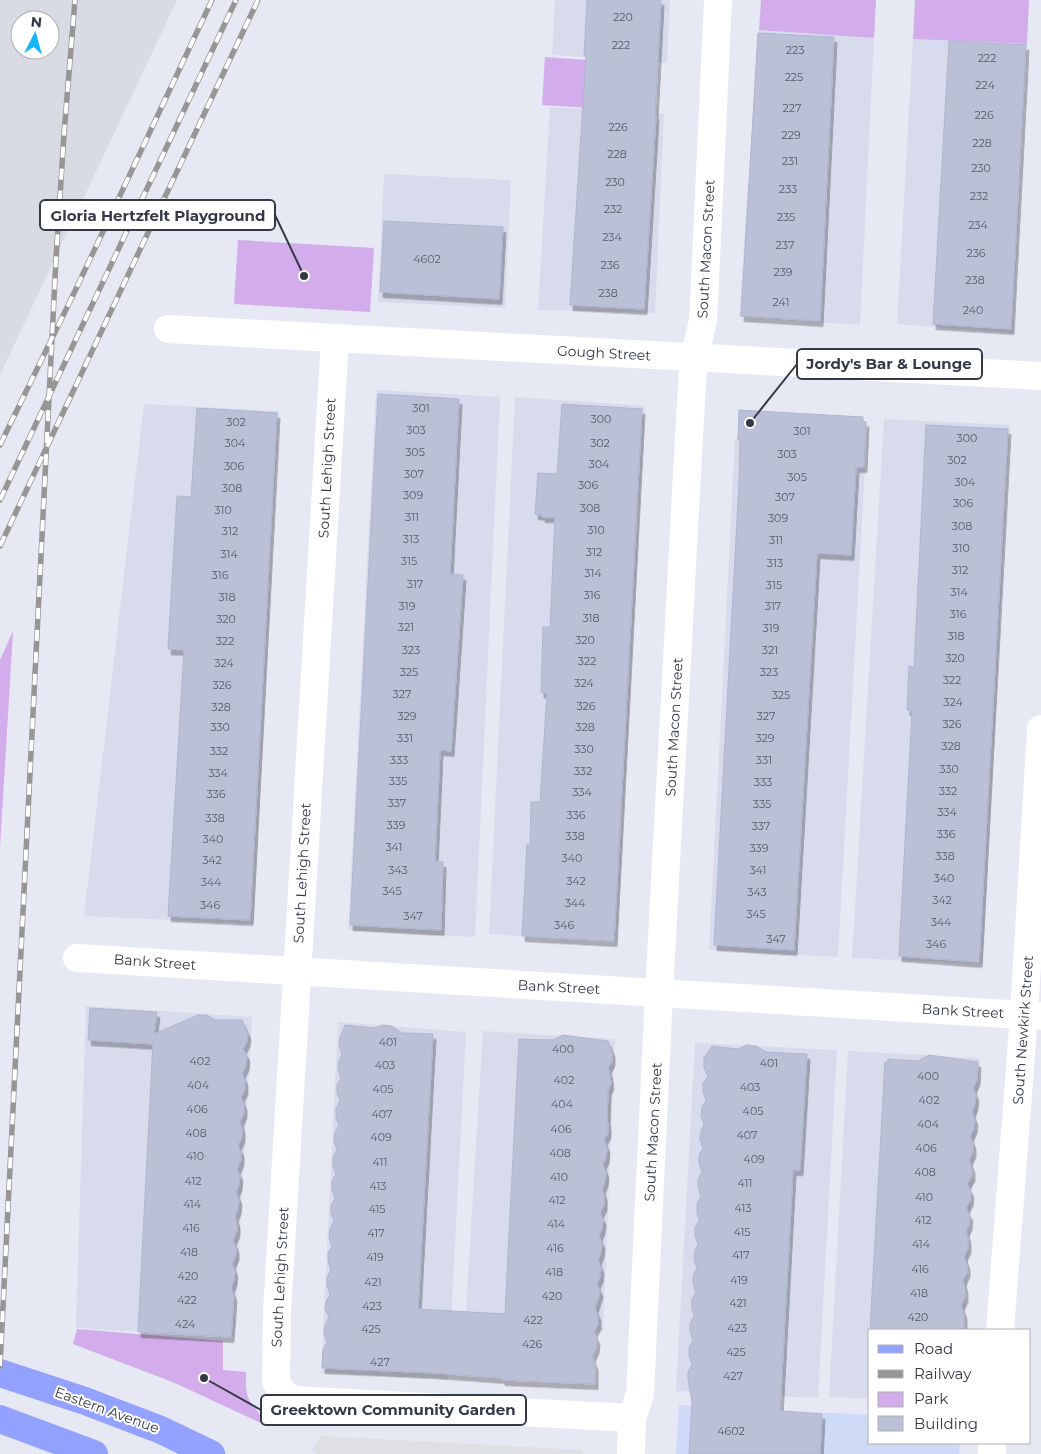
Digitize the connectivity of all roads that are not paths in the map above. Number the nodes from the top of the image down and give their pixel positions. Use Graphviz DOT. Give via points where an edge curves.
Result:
graph roads {
  1 [pos="718,0"];
  2 [pos="168,329"];
  3 [pos="335,338"];
  4 [pos="694,358"];
  5 [pos="1041,376"];
  6 [pos="1041,729"];
  7 [pos="77,958"];
  8 [pos="297,971"];
  9 [pos="659,993"];
  10 [pos="1032,1015"];
  11 [pos="1000,1329"];
  12 [pos="0,1373"];
  13 [pos="632,1418"];
  14 [pos="0,1419"];
  15 [pos="94,1454"];
  16 [pos="211,1454"];
  17 [pos="632,1454"];
  1 -- 4 [label="street, South Macon Street" via="703,320"];
  2 -- 3 [label="street, Gough Street"];
  3 -- 4 [label="street, Gough Street"];
  3 -- 8 [label="street, South Lehigh Street"];
  4 -- 5 [label="street, Gough Street"];
  4 -- 9 [label="street, South Macon Street"];
  6 -- 10 [label="street, South Newkirk Street"];
  7 -- 8 [label="street, Bank Street"];
  8 -- 9 [label="street, Bank Street"];
  8 -- 13 [label="street, South Lehigh Street" via="278,1302 276,1382 284,1393 294,1400"];
  9 -- 10 [label="street, Bank Street"];
  9 -- 13 [label="street, South Macon Street" via="640,1394"];
  10 -- 11 [label="street, South Newkirk Street"];
  12 -- 16 [label="main road, Eastern Avenue" via="161,1430"];
  13 -- 17 [label="street, South Macon Street"];
  14 -- 15 [label="main road"];
}
